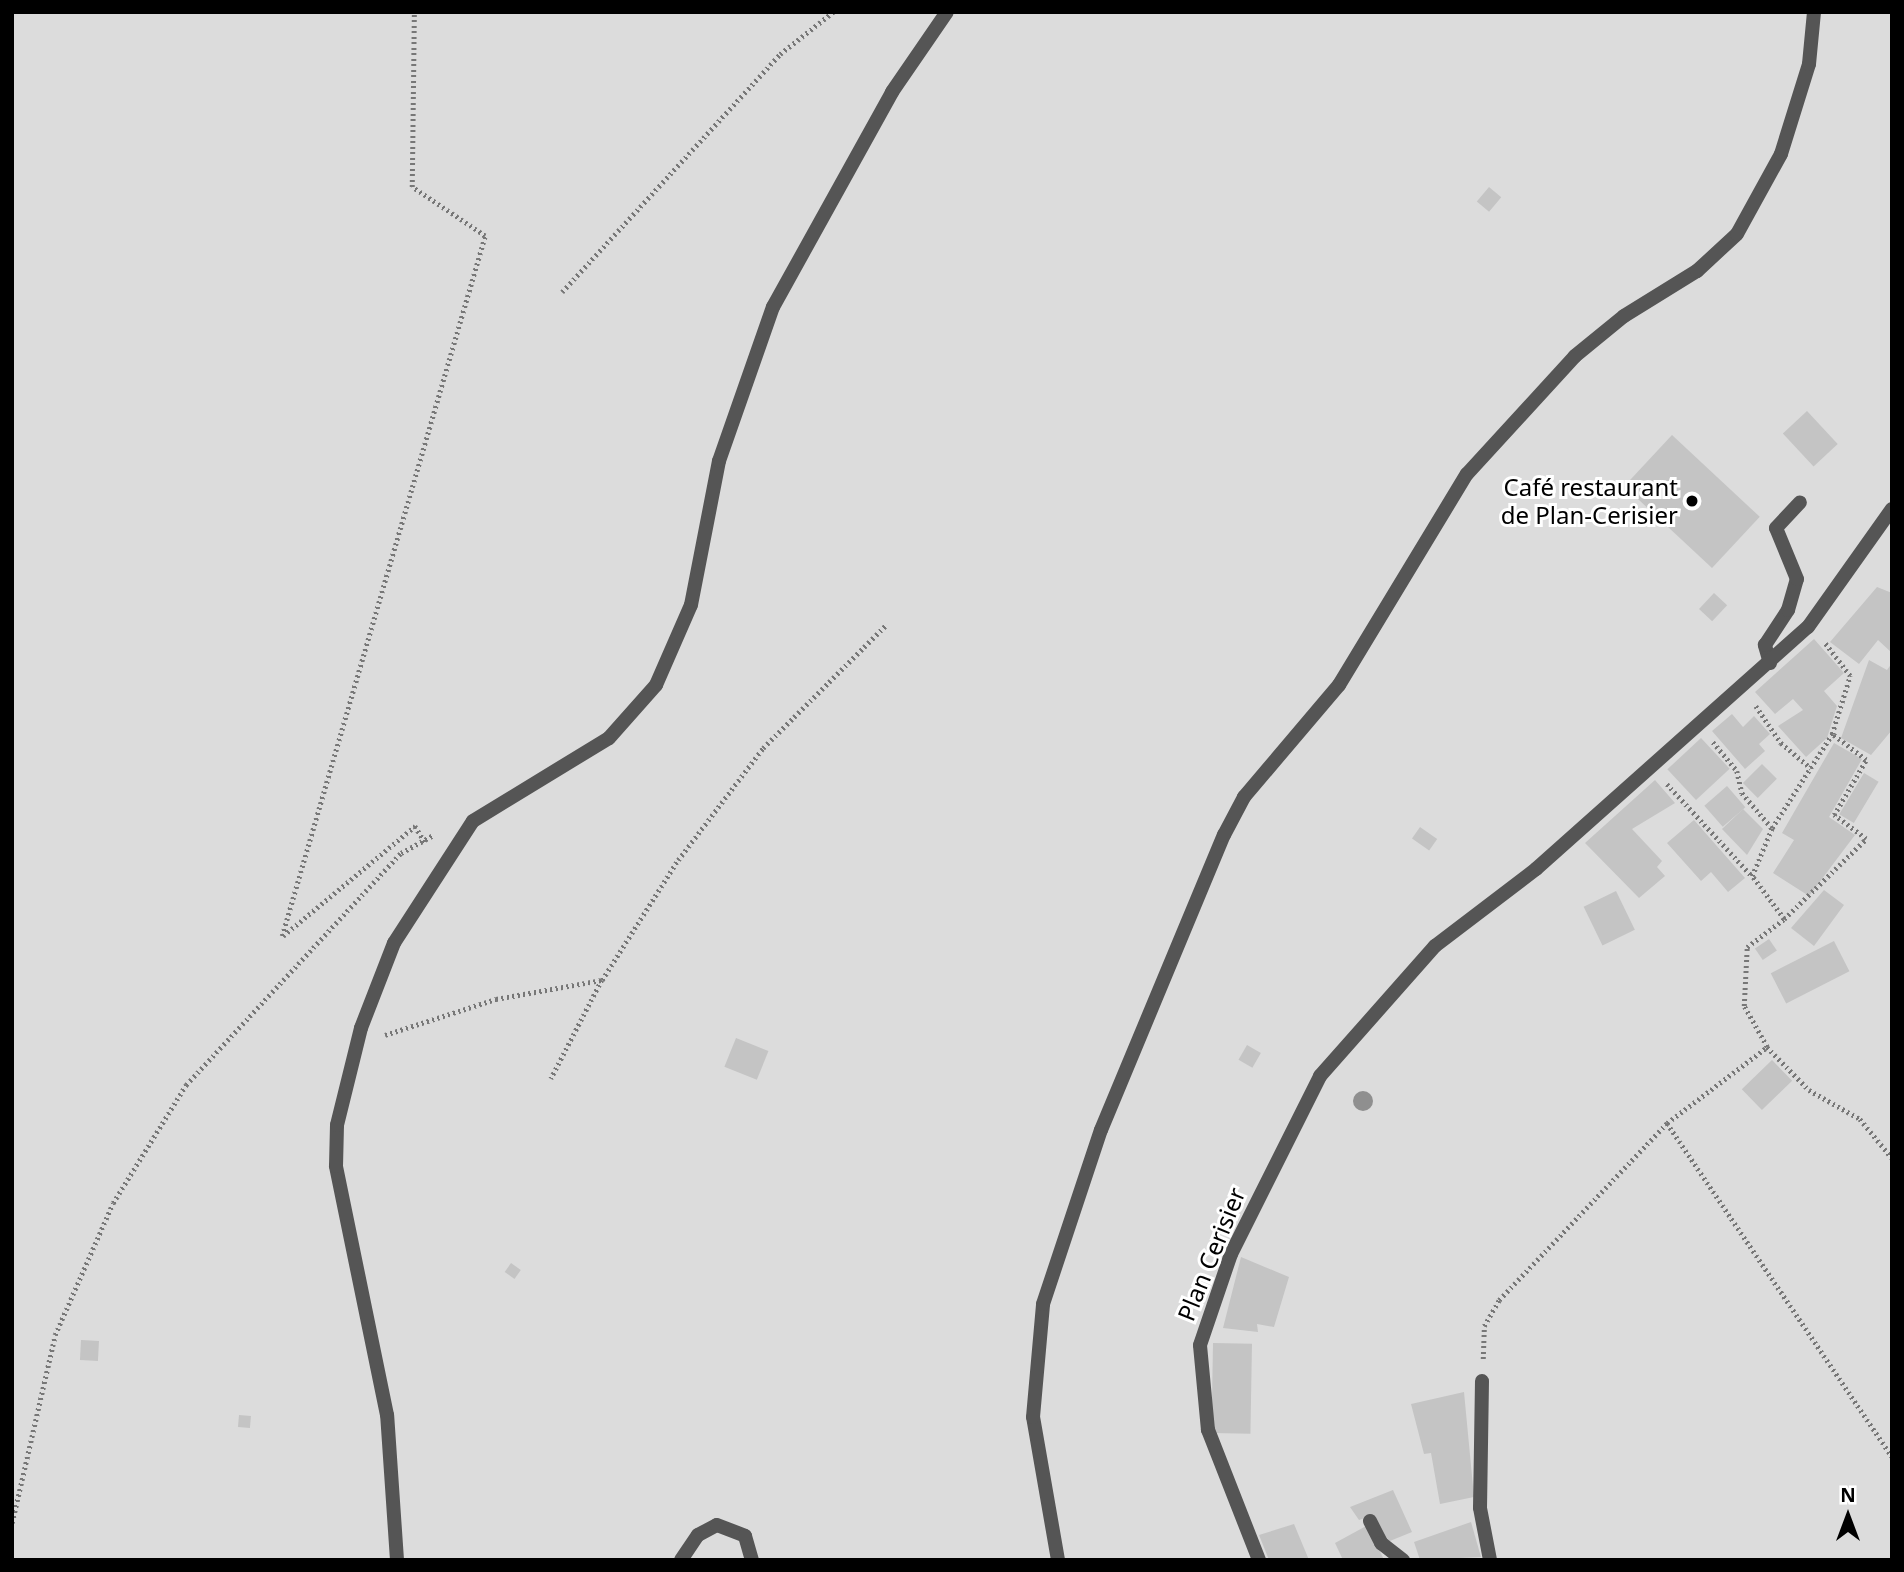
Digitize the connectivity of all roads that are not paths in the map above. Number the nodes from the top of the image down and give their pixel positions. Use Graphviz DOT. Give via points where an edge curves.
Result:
graph roads {
  1 [pos="947,12"];
  2 [pos="1814,12"];
  3 [pos="1800,502"];
  4 [pos="1892,509"];
  5 [pos="1770,663"];
  6 [pos="1482,1381"];
  7 [pos="1370,1521"];
  8 [pos="397,1560"];
  9 [pos="681,1560"];
  10 [pos="752,1560"];
  11 [pos="1058,1560"];
  12 [pos="1259,1560"];
  13 [pos="1403,1560"];
  14 [pos="1490,1560"];
  1 -- 8 [label="street" via="892,92 773,307 719,461 694,594 656,685 609,738 497,804 462,835 394,943 358,1039 337,1125 336,1166 387,1415"];
  2 -- 11 [label="street" via="1809,64 1781,154 1737,234 1697,271 1624,316 1574,356 1466,474 1327,703 1254,785 1230,823 1105,1119 1043,1304 1033,1418"];
  3 -- 5 [label="street" via="1776,528 1797,579 1788,610 1765,645"];
  4 -- 5 [label="street, Plan Cerisier" via="1808,627"];
  5 -- 12 [label="street, Plan Cerisier" via="1406,973 1320,1076 1290,1129 1222,1276 1200,1345 1208,1430"];
  6 -- 14 [label="street" via="1480,1508"];
  7 -- 13 [label="street" via="1381,1543"];
  9 -- 10 [label="street" via="698,1535 717,1525 745,1536"];
}
